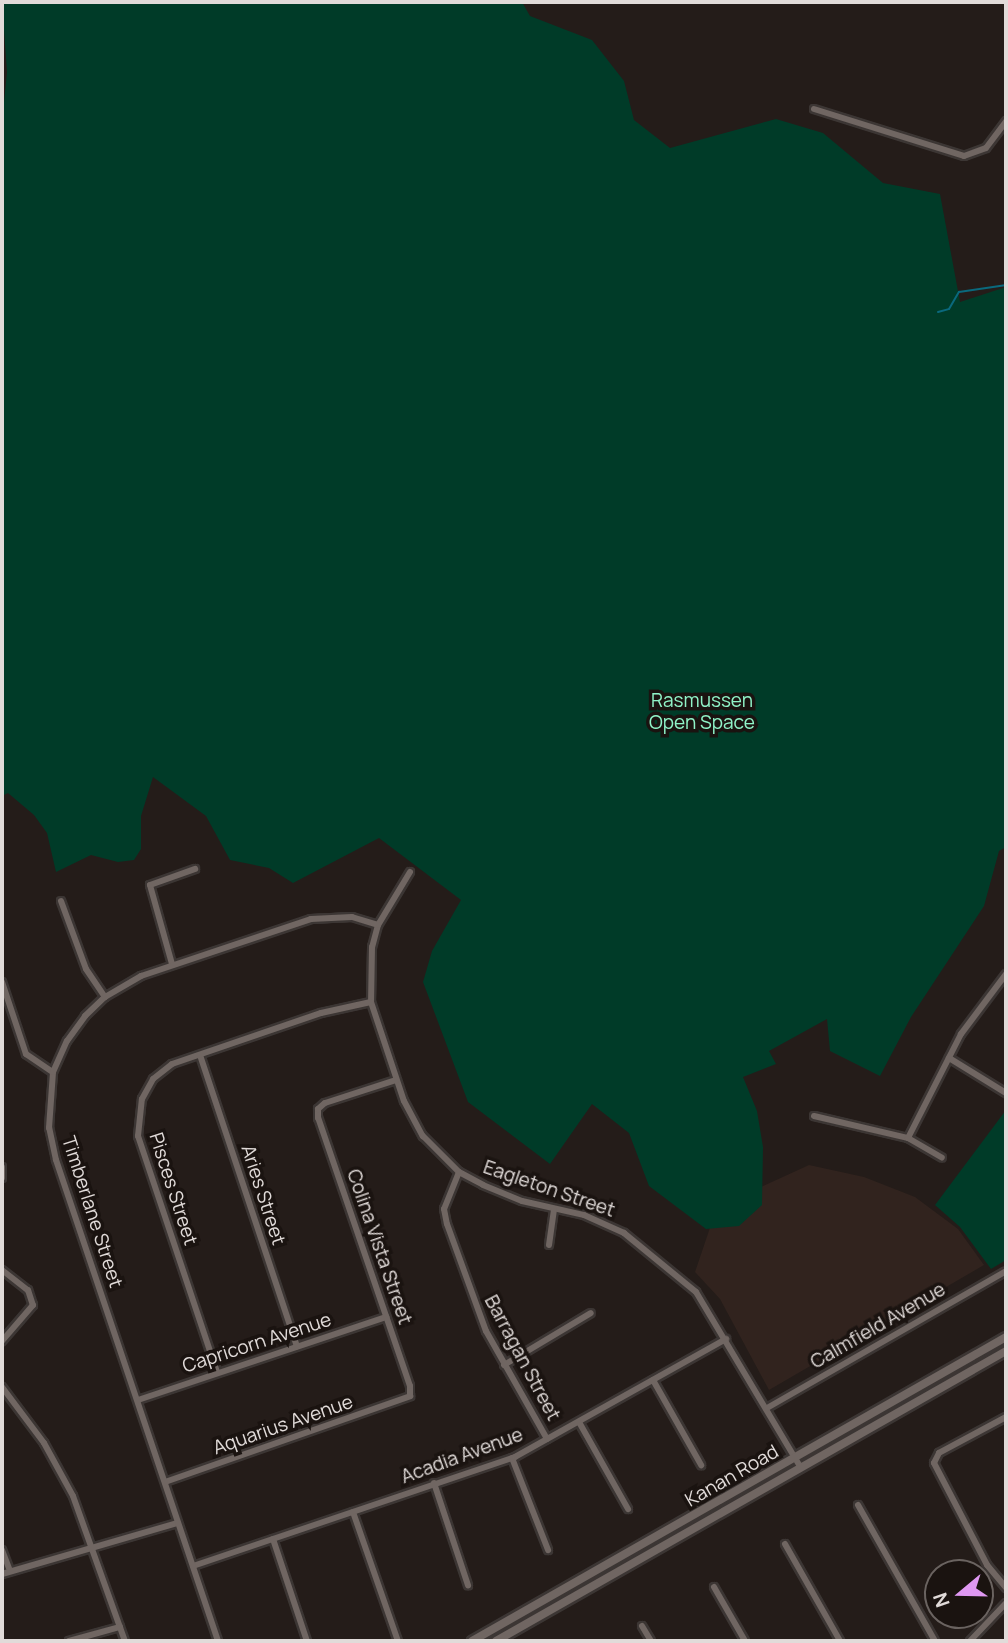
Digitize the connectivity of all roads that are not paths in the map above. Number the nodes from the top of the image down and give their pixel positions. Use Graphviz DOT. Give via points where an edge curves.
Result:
graph roads {
  1 [pos="814,109"];
  2 [pos="1006,121"];
  3 [pos="195,869"];
  4 [pos="410,872"];
  5 [pos="61,901"];
  6 [pos="378,925"];
  7 [pos="173,964"];
  8 [pos="1006,974"];
  9 [pos="2,982"];
  10 [pos="105,997"];
  11 [pos="371,1002"];
  12 [pos="200,1055"];
  13 [pos="948,1058"];
  14 [pos="53,1072"];
  15 [pos="396,1080"];
  16 [pos="1006,1093"];
  17 [pos="814,1116"];
  18 [pos="908,1138"];
  19 [pos="942,1158"];
  20 [pos="2,1167"];
  21 [pos="460,1172"];
  22 [pos="2,1178"];
  23 [pos="554,1209"];
  24 [pos="549,1245"];
  25 [pos="2,1270"];
  26 [pos="1006,1271"];
  27 [pos="592,1313"];
  28 [pos="386,1317"];
  29 [pos="1006,1337"];
  30 [pos="726,1339"];
  31 [pos="2,1341"];
  32 [pos="297,1346"];
  33 [pos="1006,1351"];
  34 [pos="504,1365"];
  35 [pos="218,1372"];
  36 [pos="653,1380"];
  37 [pos="2,1387"];
  38 [pos="410,1396"];
  39 [pos="138,1400"];
  40 [pos="766,1408"];
  41 [pos="1006,1416"];
  42 [pos="579,1422"];
  43 [pos="547,1440"];
  44 [pos="512,1458"];
  45 [pos="795,1458"];
  46 [pos="701,1465"];
  47 [pos="801,1468"];
  48 [pos="165,1482"];
  49 [pos="434,1483"];
  50 [pos="858,1505"];
  51 [pos="628,1509"];
  52 [pos="353,1512"];
  53 [pos="178,1523"];
  54 [pos="272,1539"];
  55 [pos="785,1544"];
  56 [pos="2,1549"];
  57 [pos="93,1549"];
  58 [pos="548,1549"];
  59 [pos="193,1566"];
  60 [pos="10,1572"];
  61 [pos="2,1574"];
  62 [pos="468,1585"];
  63 [pos="714,1587"];
  64 [pos="1006,1588"];
  65 [pos="1006,1603"];
  66 [pos="642,1626"];
  67 [pos="120,1627"];
  68 [pos="69,1641"];
  69 [pos="125,1641"];
  70 [pos="218,1641"];
  71 [pos="307,1641"];
  72 [pos="398,1641"];
  73 [pos="472,1641"];
  74 [pos="496,1641"];
  75 [pos="651,1641"];
  76 [pos="745,1641"];
  77 [pos="840,1641"];
  78 [pos="935,1641"];
  79 [pos="970,1641"];
  1 -- 2 [label="street" via="964,156 986,148"];
  3 -- 7 [label="street" via="150,886"];
  4 -- 6 [label="street, Eagleton Street"];
  5 -- 10 [label="street" via="86,969"];
  6 -- 7 [label="street, Timberlane Street" via="352,918 311,919"];
  6 -- 11 [label="street, Eagleton Street" via="372,947"];
  7 -- 10 [label="street, Timberlane Street"];
  8 -- 13 [label="street"];
  9 -- 14 [label="street" via="26,1054"];
  10 -- 14 [label="street, Timberlane Street" via="67,1041"];
  11 -- 12 [label="street, Pisces Street" via="321,1013"];
  11 -- 15 [label="street, Eagleton Street"];
  12 -- 32 [label="street, Aries Street"];
  12 -- 35 [label="street, Pisces Street" via="161,1070 146,1089 136,1121"];
  13 -- 16 [label="street"];
  13 -- 18 [label="street"];
  14 -- 39 [label="street, Timberlane Street" via="49,1128 55,1160"];
  15 -- 21 [label="street, Eagleton Street" via="423,1136"];
  15 -- 28 [label="street, Colina Vista Street" via="318,1109"];
  17 -- 18 [label="street"];
  18 -- 19 [label="street"];
  20 -- 22 [label="street"];
  21 -- 23 [label="street, Eagleton Street" via="482,1185"];
  21 -- 34 [label="street, Barragan Street" via="444,1209 447,1224 482,1321"];
  23 -- 24 [label="street"];
  23 -- 30 [label="street, Eagleton Street" via="584,1215 624,1234 696,1292"];
  25 -- 31 [label="street" via="28,1290 33,1305"];
  26 -- 40 [label="street, Calmfield Avenue"];
  27 -- 34 [label="street"];
  28 -- 32 [label="street, Capricorn Avenue"];
  28 -- 38 [label="street, Colina Vista Street"];
  29 -- 45 [label="main road, Kanan Road"];
  30 -- 36 [label="street, Acadia Avenue"];
  30 -- 40 [label="street, Eagleton Street"];
  32 -- 35 [label="street, Capricorn Avenue"];
  33 -- 47 [label="main road, Kanan Road"];
  34 -- 43 [label="street, Barragan Street"];
  35 -- 39 [label="street, Capricorn Avenue"];
  36 -- 42 [label="street, Acadia Avenue"];
  36 -- 46 [label="street"];
  37 -- 57 [label="street" via="54,1461"];
  38 -- 48 [label="street, Aquarius Avenue"];
  39 -- 48 [label="street, Timberlane Street"];
  40 -- 45 [label="street, Eagleton Street"];
  41 -- 64 [label="street" via="939,1453 934,1463 987,1565"];
  42 -- 43 [label="street, Acadia Avenue"];
  42 -- 51 [label="street"];
  43 -- 44 [label="street, Acadia Avenue"];
  44 -- 49 [label="street, Acadia Avenue"];
  44 -- 58 [label="street"];
  45 -- 47 [label="street, Eagleton Street"];
  45 -- 73 [label="main road, Kanan Road"];
  47 -- 74 [label="main road, Kanan Road"];
  48 -- 53 [label="street, Timberlane Street"];
  49 -- 52 [label="street, Acadia Avenue"];
  49 -- 62 [label="street"];
  50 -- 78 [label="street"];
  52 -- 54 [label="street, Acadia Avenue"];
  52 -- 72 [label="street"];
  53 -- 57 [label="street"];
  53 -- 59 [label="street, Timberlane Street"];
  54 -- 59 [label="street, Acadia Avenue"];
  54 -- 71 [label="street"];
  55 -- 77 [label="street"];
  56 -- 60 [label="street"];
  57 -- 60 [label="street"];
  57 -- 67 [label="street"];
  59 -- 70 [label="street, Timberlane Street"];
  60 -- 61 [label="street"];
  63 -- 76 [label="street"];
  65 -- 79 [label="street"];
  66 -- 75 [label="street"];
  67 -- 68 [label="street"];
  67 -- 69 [label="street"];
}
